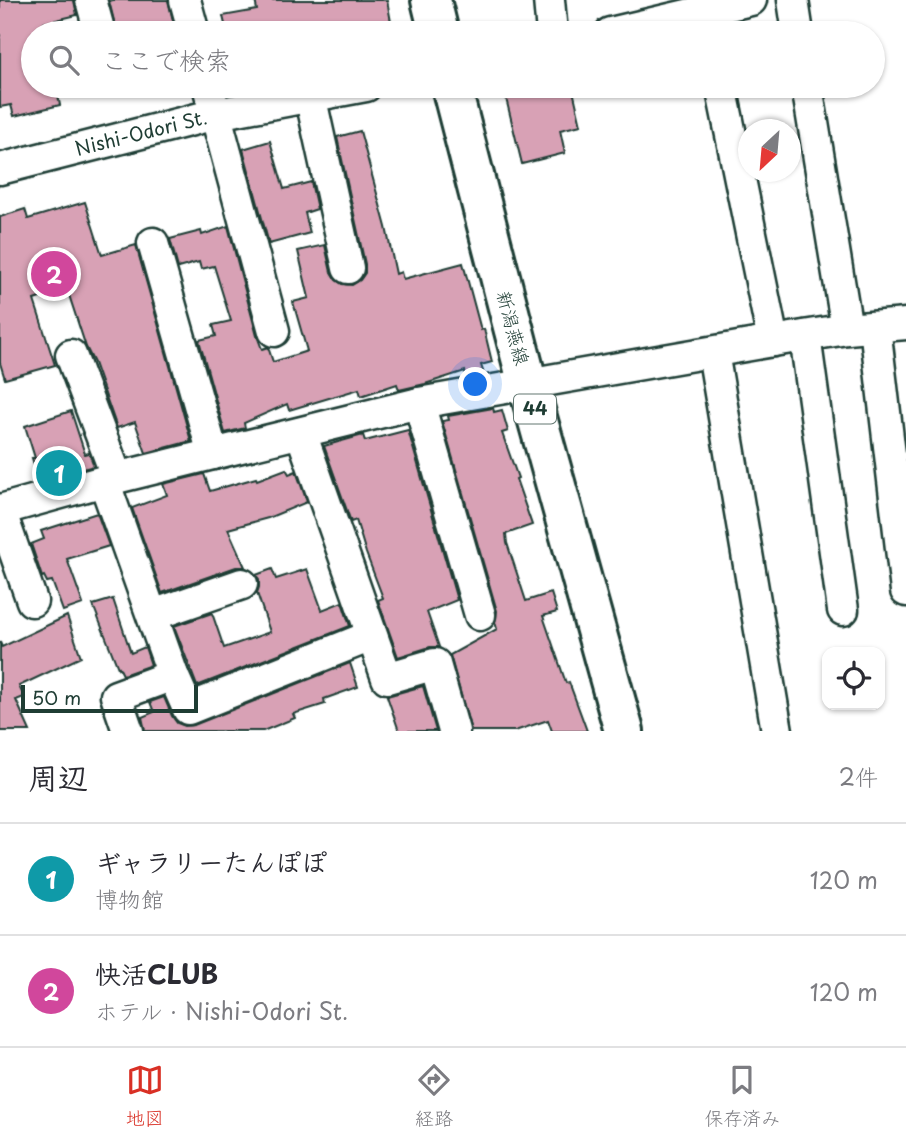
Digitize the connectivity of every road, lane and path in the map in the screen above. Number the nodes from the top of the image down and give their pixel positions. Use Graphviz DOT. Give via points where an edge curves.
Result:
graph roads {
  1 [pos="91,0"];
  2 [pos="185,0"];
  3 [pos="431,0"];
  4 [pos="549,0"];
  5 [pos="751,0"];
  6 [pos="793,0"];
  7 [pos="649,12"];
  8 [pos="706,15"];
  9 [pos="97,21"];
  10 [pos="191,21"];
  11 [pos="436,21"];
  12 [pos="551,21"];
  13 [pos="632,21"];
  14 [pos="796,21"];
  15 [pos="211,98"];
  16 [pos="295,98"];
  17 [pos="311,98"];
  18 [pos="454,98"];
  19 [pos="723,98"];
  20 [pos="810,98"];
  21 [pos="216,114"];
  22 [pos="0,169"];
  23 [pos="153,243"];
  24 [pos="348,268"];
  25 [pos="906,324"];
  26 [pos="861,328"];
  27 [pos="274,331"];
  28 [pos="805,336"];
  29 [pos="773,341"];
  30 [pos="713,352"];
  31 [pos="71,355"];
  32 [pos="528,385"];
  33 [pos="419,403"];
  34 [pos="301,433"];
  35 [pos="213,454"];
  36 [pos="111,479"];
  37 [pos="0,510"];
  38 [pos="242,584"];
  39 [pos="906,591"];
  40 [pos="32,601"];
  41 [pos="843,610"];
  42 [pos="153,615"];
  43 [pos="480,615"];
  44 [pos="372,636"];
  45 [pos="173,674"];
  46 [pos="128,731"];
  47 [pos="454,731"];
  48 [pos="624,731"];
  49 [pos="777,731"];
  1 -- 9 [label="street"];
  2 -- 10 [label="street"];
  3 -- 11 [label="main road"];
  4 -- 12 [label="street"];
  5 -- 8 [label="street"];
  6 -- 14 [label="street"];
  7 -- 8 [label="street"];
  7 -- 13 [label="street"];
  15 -- 21 [label="street"];
  16 -- 21 [label="street, Nishi-Odori St."];
  17 -- 24 [label="street"];
  18 -- 32 [label="main road, 新潟燕線 / 44"];
  19 -- 29 [label="street"];
  20 -- 26 [label="street"];
  21 -- 22 [label="street, Nishi-Odori St."];
  21 -- 27 [label="street"];
  23 -- 35 [label="street"];
  25 -- 26 [label="street"];
  26 -- 28 [label="street"];
  26 -- 39 [label="street"];
  28 -- 29 [label="street"];
  28 -- 41 [label="street"];
  29 -- 30 [label="street"];
  30 -- 32 [label="street"];
  30 -- 49 [label="street"];
  31 -- 36 [label="street"];
  32 -- 33 [label="street"];
  32 -- 48 [label="main road, 新潟燕線 / 44"];
  33 -- 34 [label="street"];
  33 -- 43 [label="street"];
  34 -- 35 [label="street"];
  34 -- 44 [label="street"];
  35 -- 36 [label="street"];
  36 -- 37 [label="street"];
  36 -- 42 [label="street"];
  37 -- 40 [label="street"];
  38 -- 42 [label="street"];
  42 -- 45 [label="street"];
  44 -- 45 [label="street" via="188,709"];
  44 -- 47 [label="street" via="387,678 435,664"];
  45 -- 46 [label="street" via="116,696"];
}
